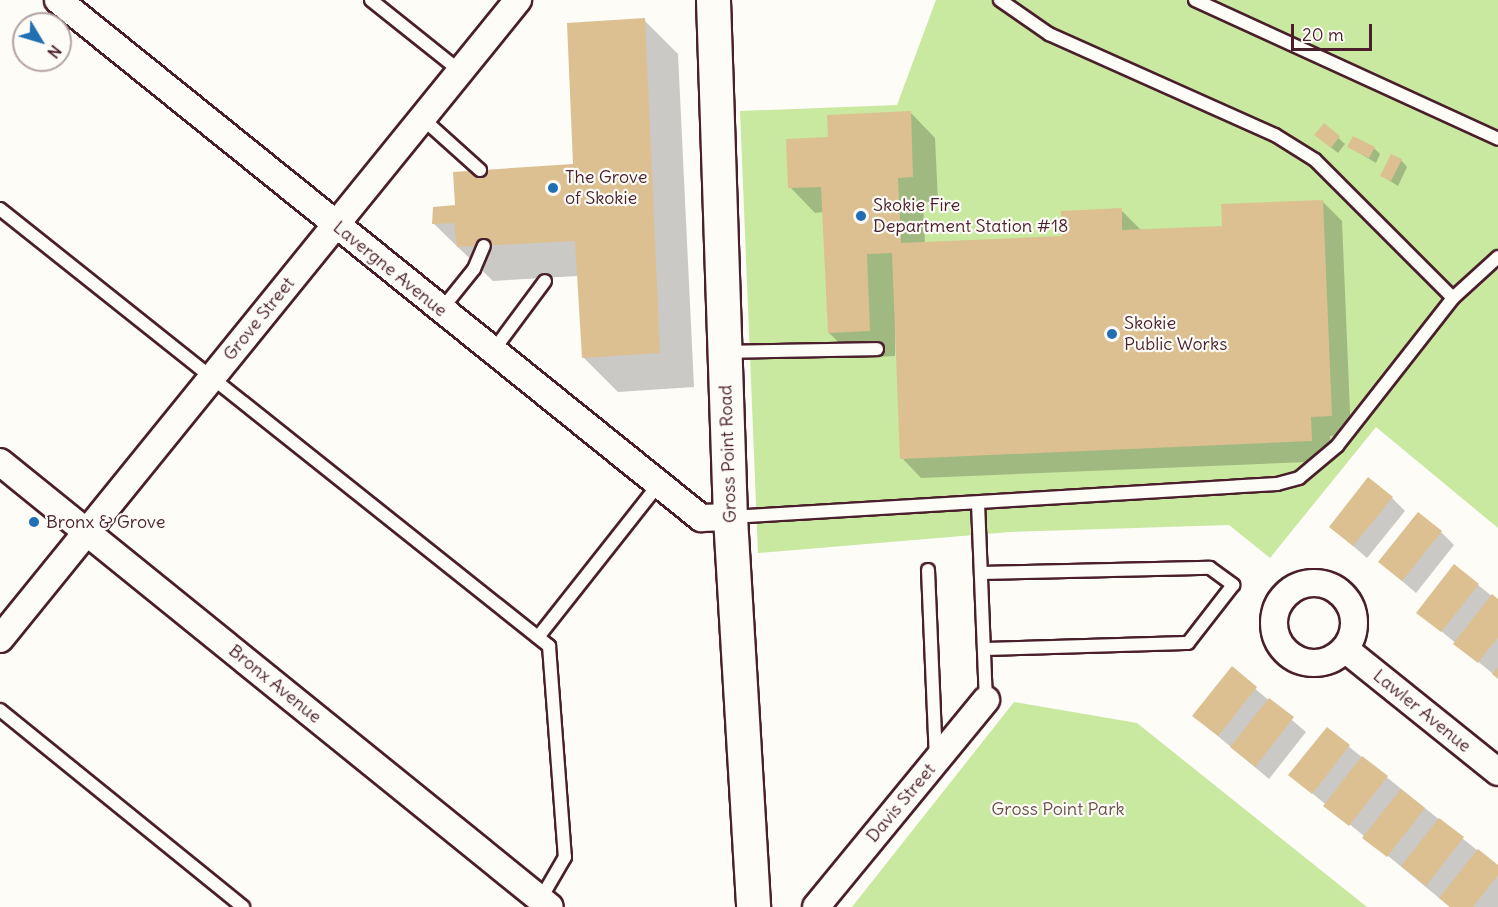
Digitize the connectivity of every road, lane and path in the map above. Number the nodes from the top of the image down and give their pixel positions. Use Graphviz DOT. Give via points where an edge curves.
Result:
graph roads {
  1 [pos="58,0"];
  2 [pos="371,0"];
  3 [pos="518,0"];
  4 [pos="713,0"];
  5 [pos="1000,0"];
  6 [pos="1195,0"];
  7 [pos="460,71"];
  8 [pos="422,118"];
  9 [pos="1498,139"];
  10 [pos="480,170"];
  11 [pos="0,209"];
  12 [pos="335,225"];
  13 [pos="484,246"];
  14 [pos="1498,257"];
  15 [pos="546,281"];
  16 [pos="1453,297"];
  17 [pos="441,310"];
  18 [pos="878,349"];
  19 [pos="493,351"];
  20 [pos="724,352"];
  21 [pos="210,379"];
  22 [pos="0,462"];
  23 [pos="659,484"];
  24 [pos="978,503"];
  25 [pos="730,517"];
  26 [pos="86,532"];
  27 [pos="928,570"];
  28 [pos="981,573"];
  29 [pos="538,637"];
  30 [pos="0,639"];
  31 [pos="984,649"];
  32 [pos="1345,649"];
  33 [pos="986,699"];
  34 [pos="0,710"];
  35 [pos="936,762"];
  36 [pos="1498,772"];
  37 [pos="545,903"];
  38 [pos="243,907"];
  39 [pos="753,907"];
  40 [pos="816,907"];
  1 -- 12 [label="street, Lavergne Avenue"];
  2 -- 7 [label="lane"];
  3 -- 7 [label="street, Grove Street"];
  4 -- 20 [label="main road, Gross Point Road"];
  5 -- 16 [label="lane" via="1049,34 1275,135 1315,160"];
  6 -- 9 [label="lane"];
  7 -- 8 [label="street, Grove Street"];
  8 -- 10 [label="lane"];
  8 -- 12 [label="street, Grove Street"];
  11 -- 21 [label="lane"];
  12 -- 17 [label="street, Lavergne Avenue"];
  12 -- 21 [label="street, Grove Street"];
  13 -- 17 [label="lane" via="474,269"];
  14 -- 16 [label="lane"];
  15 -- 19 [label="lane"];
  16 -- 24 [label="lane" via="1337,446 1299,478 1276,484"];
  17 -- 19 [label="street, Lavergne Avenue"];
  18 -- 20 [label="lane"];
  19 -- 23 [label="street, Lavergne Avenue"];
  20 -- 25 [label="main road, Gross Point Road"];
  21 -- 26 [label="street, Grove Street"];
  21 -- 29 [label="lane"];
  22 -- 26 [label="street, Bronx Avenue"];
  23 -- 25 [label="street, Lavergne Avenue" via="701,518"];
  23 -- 29 [label="lane"];
  24 -- 25 [label="lane"];
  24 -- 28 [label="lane"];
  25 -- 39 [label="main road, Gross Point Road"];
  26 -- 30 [label="street, Grove Street"];
  26 -- 37 [label="street, Bronx Avenue"];
  27 -- 35 [label="lane"];
  28 -- 31 [label="lane"];
  28 -- 31 [label="lane" via="1210,568 1233,585 1188,642"];
  29 -- 37 [label="lane" via="549,646 565,857"];
  31 -- 33 [label="lane"];
  32 -- 36 [label="street, Lawler Avenue"];
  33 -- 35 [label="street, Davis Street"];
  34 -- 38 [label="lane"];
  35 -- 40 [label="street, Davis Street"];
}
